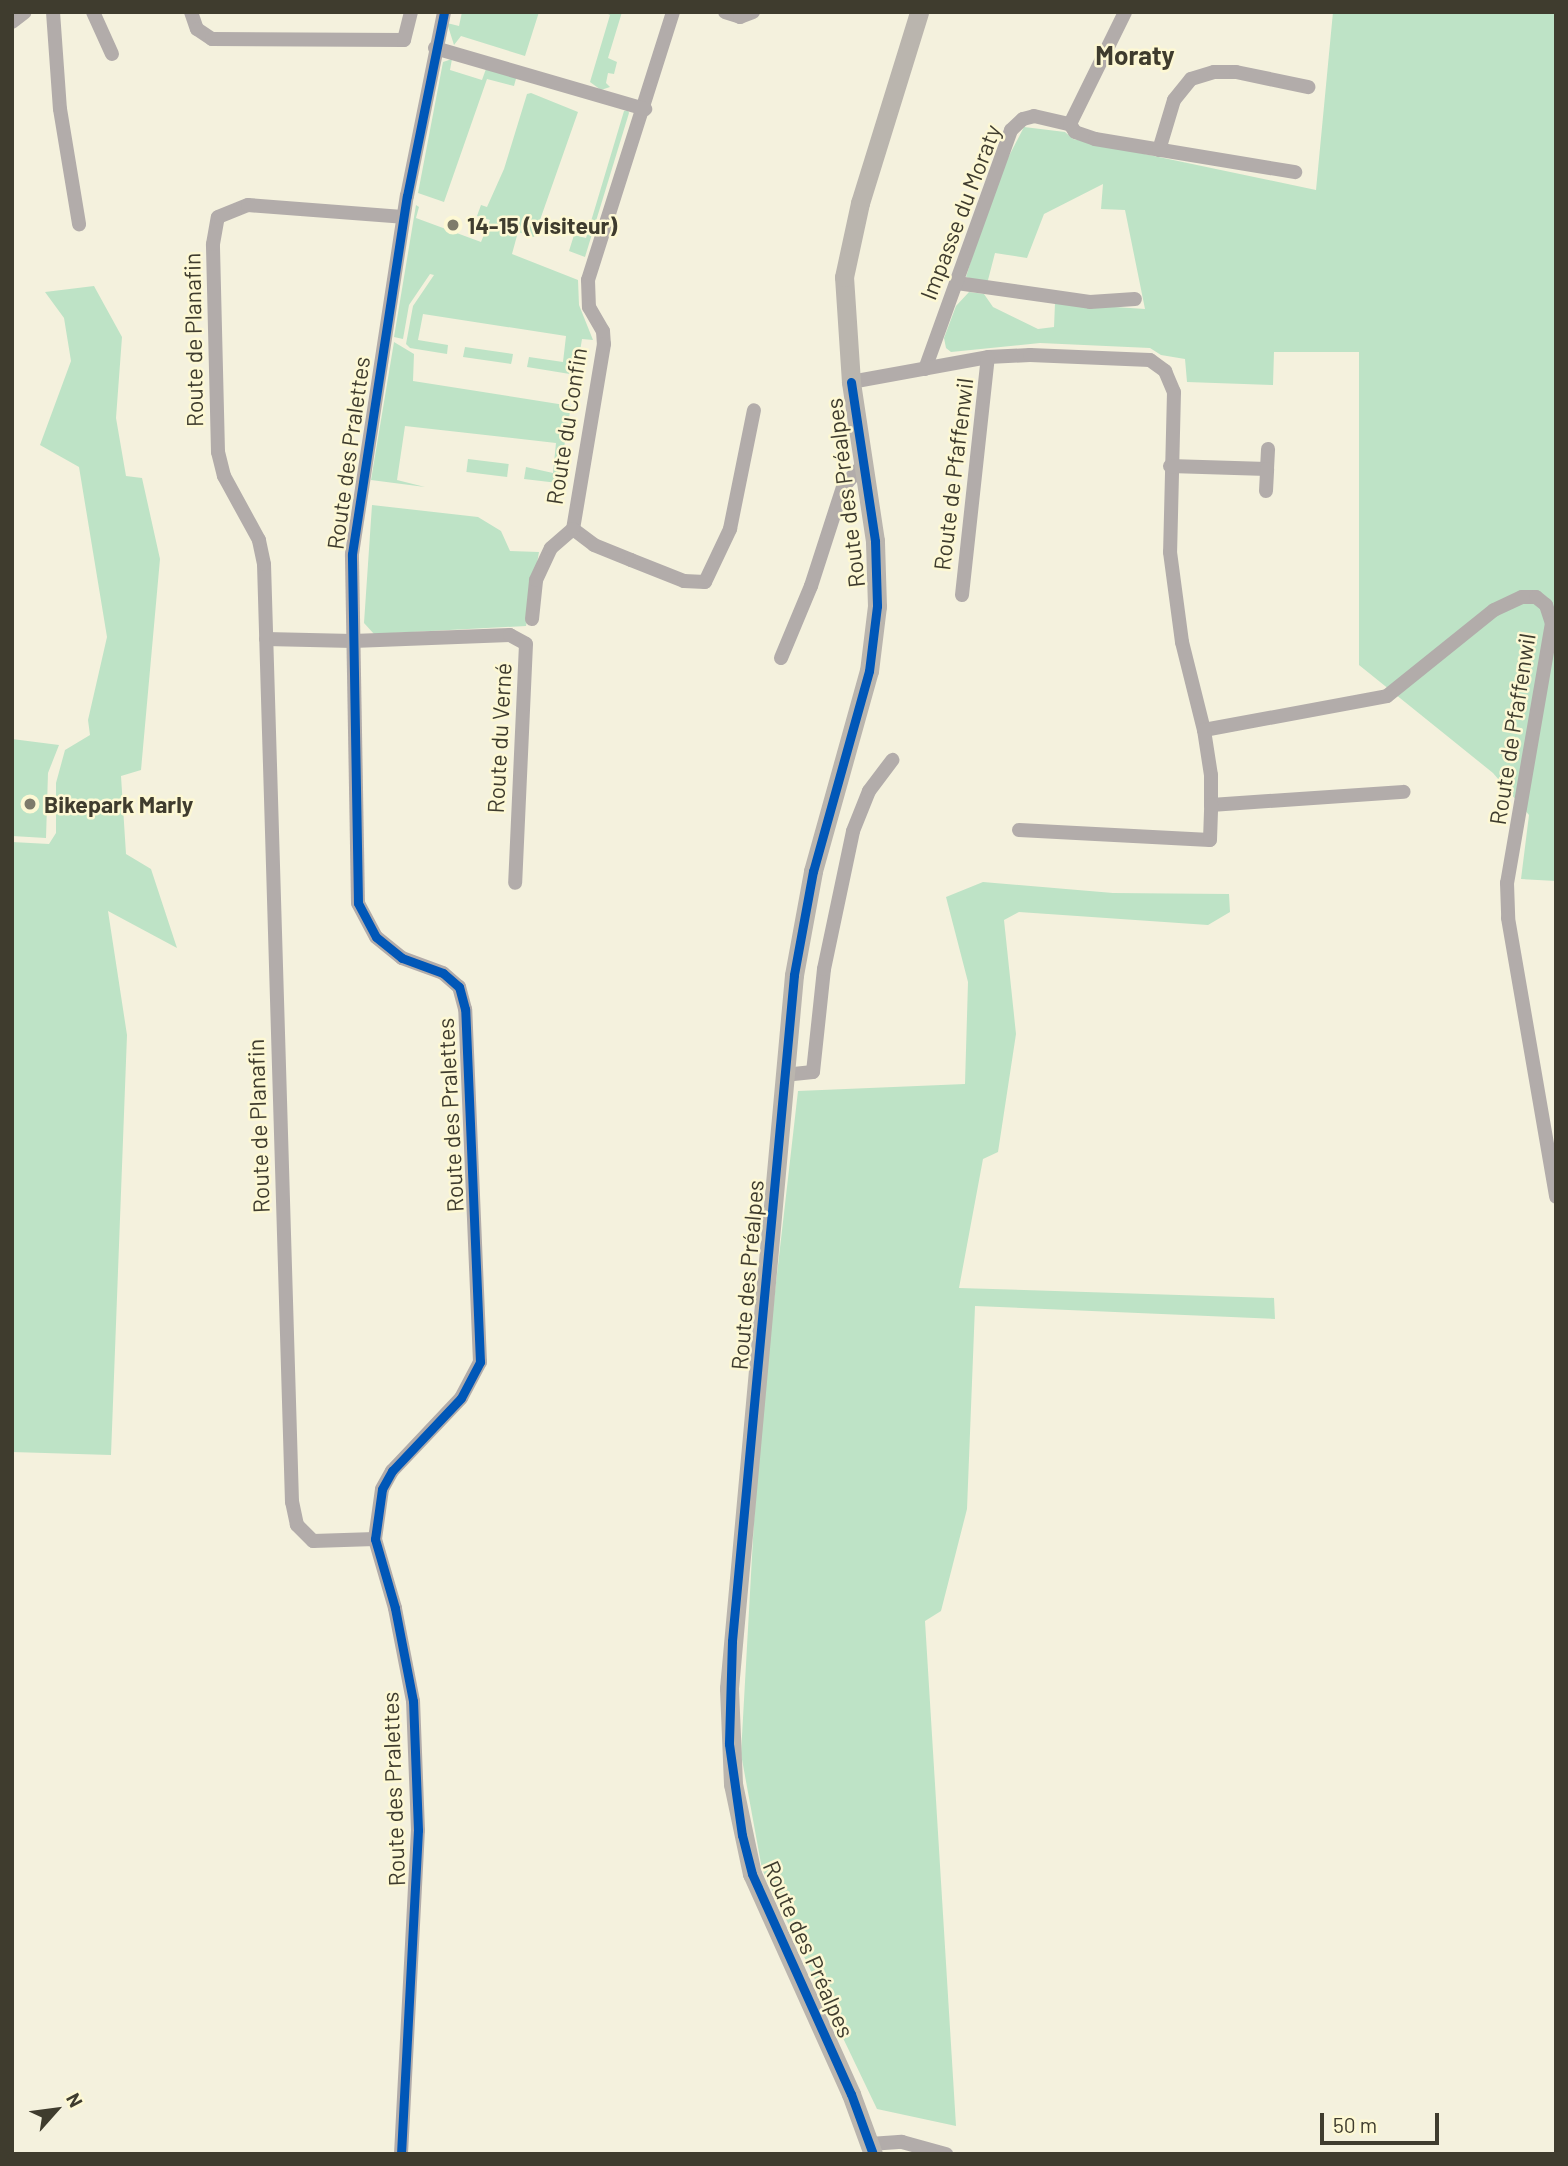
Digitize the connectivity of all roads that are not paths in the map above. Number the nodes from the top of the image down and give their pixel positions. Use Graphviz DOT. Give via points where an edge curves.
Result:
graph roads {
  1 [pos="25,12"];
  2 [pos="53,12"];
  3 [pos="93,12"];
  4 [pos="191,12"];
  5 [pos="411,12"];
  6 [pos="444,12"];
  7 [pos="673,12"];
  8 [pos="725,12"];
  9 [pos="753,12"];
  10 [pos="919,12"];
  11 [pos="1125,12"];
  12 [pos="12,22"];
  13 [pos="435,48"];
  14 [pos="112,54"];
  15 [pos="1308,87"];
  16 [pos="645,109"];
  17 [pos="1070,124"];
  18 [pos="1159,150"];
  19 [pos="1295,173"];
  20 [pos="403,217"];
  21 [pos="79,225"];
  22 [pos="957,283"];
  23 [pos="1135,299"];
  24 [pos="988,357"];
  25 [pos="926,369"];
  26 [pos="852,383"];
  27 [pos="754,410"];
  28 [pos="1268,449"];
  29 [pos="864,464"];
  30 [pos="1170,466"];
  31 [pos="1267,469"];
  32 [pos="1266,491"];
  33 [pos="573,529"];
  34 [pos="961,595"];
  35 [pos="531,619"];
  36 [pos="266,639"];
  37 [pos="353,641"];
  38 [pos="780,658"];
  39 [pos="1204,730"];
  40 [pos="892,761"];
  41 [pos="1404,792"];
  42 [pos="1211,805"];
  43 [pos="1019,830"];
  44 [pos="515,883"];
  45 [pos="784,1076"];
  46 [pos="1556,1197"];
  47 [pos="375,1539"];
  48 [pos="871,2149"];
  49 [pos="401,2154"];
  50 [pos="946,2154"];
  1 -- 12 [label="street"];
  2 -- 21 [label="street" via="60,109"];
  3 -- 14 [label="street"];
  4 -- 5 [label="street" via="197,29 212,39 235,40 404,40"];
  6 -- 13 [label="street, Route des Pralettes"];
  7 -- 16 [label="street, Route du Confin"];
  8 -- 9 [label="street" via="740,17"];
  10 -- 26 [label="main road, Route des Préalpes" via="860,203 844,277"];
  11 -- 17 [label="street"];
  13 -- 16 [label="street"];
  13 -- 20 [label="street, Route des Pralettes"];
  15 -- 18 [label="street" via="1236,72 1191,79 1174,100"];
  16 -- 33 [label="street, Route du Confin" via="588,280 589,307 603,331 604,344"];
  17 -- 18 [label="street, Impasse du Moraty" via="1075,132 1095,139"];
  17 -- 22 [label="street, Impasse du Moraty" via="1034,116 1011,130"];
  18 -- 19 [label="street, Impasse du Moraty"];
  20 -- 36 [label="street, Route de Planafin" via="248,205 218,217 213,244 218,452 224,476 259,540"];
  20 -- 37 [label="street, Route des Pralettes" via="360,482 352,554"];
  22 -- 23 [label="street" via="1090,302"];
  22 -- 25 [label="street, Impasse du Moraty"];
  24 -- 25 [label="street, Route de Pfaffenwil"];
  24 -- 30 [label="street, Route de Pfaffenwil" via="1150,360 1166,372 1174,391"];
  24 -- 34 [label="street, Route de Pfaffenwil"];
  25 -- 26 [label="street, Route de Pfaffenwil"];
  26 -- 29 [label="main road, Route des Préalpes"];
  27 -- 33 [label="street, Route du Confin" via="730,529 705,582 684,581 594,545"];
  28 -- 31 [label="street"];
  29 -- 38 [label="street, Route des Préalpes" via="843,487 811,586"];
  29 -- 45 [label="main road, Route des Préalpes" via="877,606 869,671 813,871 794,975"];
  30 -- 31 [label="street"];
  30 -- 39 [label="street, Route de Pfaffenwil" via="1170,552 1182,642"];
  31 -- 32 [label="street"];
  33 -- 35 [label="street, Route du Confin" via="551,548 536,580"];
  36 -- 37 [label="street"];
  36 -- 47 [label="street, Route de Planafin" via="292,1503 297,1525 313,1541"];
  37 -- 44 [label="street, Route du Verné" via="510,635 526,644"];
  37 -- 47 [label="street, Route des Pralettes" via="358,903 376,937 402,958 443,972 459,987 465,1009 480,1362 461,1398 392,1471 382,1489"];
  39 -- 42 [label="street, Route de Pfaffenwil"];
  39 -- 46 [label="street, Route de Pfaffenwil" via="1387,696 1494,610 1522,597 1536,597 1546,605 1552,623 1507,883 1508,918"];
  40 -- 45 [label="street" via="869,791 853,831 824,969 813,1072"];
  41 -- 42 [label="street"];
  42 -- 43 [label="street, Route de Pfaffenwil" via="1209,840"];
  45 -- 48 [label="main road, Route des Préalpes" via="732,1641 729,1744 741,1835 752,1874"];
  47 -- 49 [label="street, Route des Pralettes" via="395,1608 413,1701 417,1791 416,1894"];
  48 -- 50 [label="street" via="902,2142"];
}
